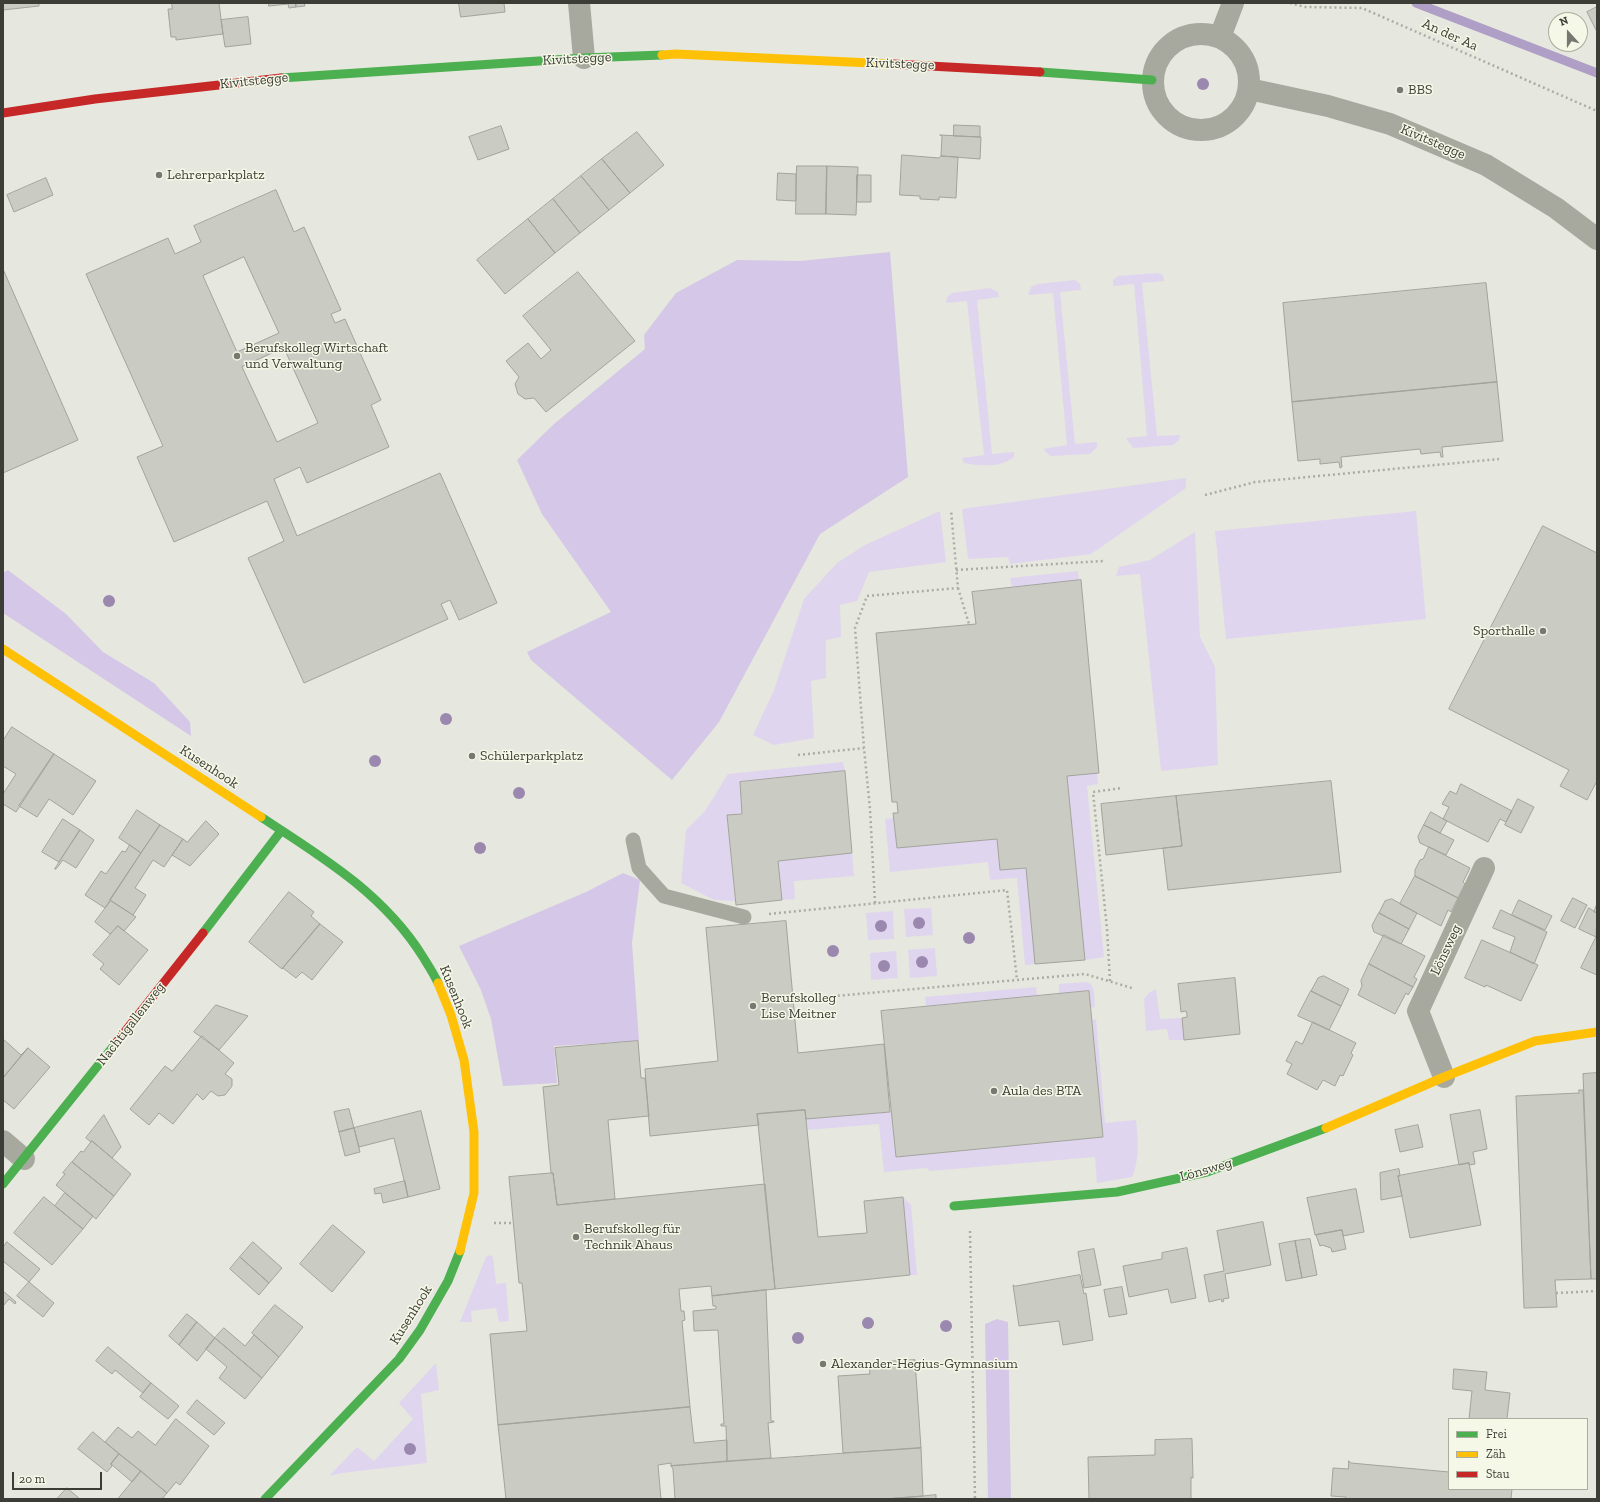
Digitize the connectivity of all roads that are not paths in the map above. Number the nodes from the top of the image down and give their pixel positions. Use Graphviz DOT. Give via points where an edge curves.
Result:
graph roads {
  1 [pos="579,3"];
  2 [pos="1233,3"];
  3 [pos="1220,37"];
  4 [pos="584,58"];
  5 [pos="1152,80"];
  6 [pos="1249,89"];
  7 [pos="3,112"];
  8 [pos="1597,239"];
  9 [pos="3,649"];
  10 [pos="281,830"];
  11 [pos="633,840"];
  12 [pos="1484,868"];
  13 [pos="744,917"];
  14 [pos="1597,1032"];
  15 [pos="1444,1077"];
  16 [pos="3,1141"];
  17 [pos="24,1159"];
  18 [pos="3,1184"];
  19 [pos="954,1206"];
  20 [pos="265,1499"];
  1 -- 4 [label="street"];
  2 -- 3 [label="street"];
  3 -- 5 [label="street" via="1202,33 1184,36 1168,46 1157,61"];
  3 -- 6 [label="street" via="1237,49 1247,68"];
  4 -- 5 [label="street, Kivitstegge" via="714,54"];
  4 -- 7 [label="street, Kivitstegge" via="260,79"];
  5 -- 6 [label="street" via="1154,94 1171,120 1184,127 1200,130 1226,123 1237,114 1245,102"];
  6 -- 8 [label="street, Kivitstegge" via="1328,106 1390,124 1486,165 1556,208"];
  9 -- 10 [label="street, Kusenhook"];
  10 -- 17 [label="street, Nachtigallenweg" via="238,889"];
  10 -- 20 [label="street, Kusenhook" via="361,886 394,917 435,976 451,1015 464,1060 474,1132 474,1193 461,1247 448,1281 420,1330 399,1359"];
  11 -- 13 [label="lane" via="639,868 664,896"];
  12 -- 15 [label="street, Lönsweg" via="1418,1011"];
  14 -- 15 [label="street, Lönsweg" via="1534,1041"];
  15 -- 19 [label="street, Lönsweg" via="1331,1126 1208,1172 1117,1192"];
  16 -- 17 [label="street"];
  17 -- 18 [label="street, Nachtigallenweg"];
}
